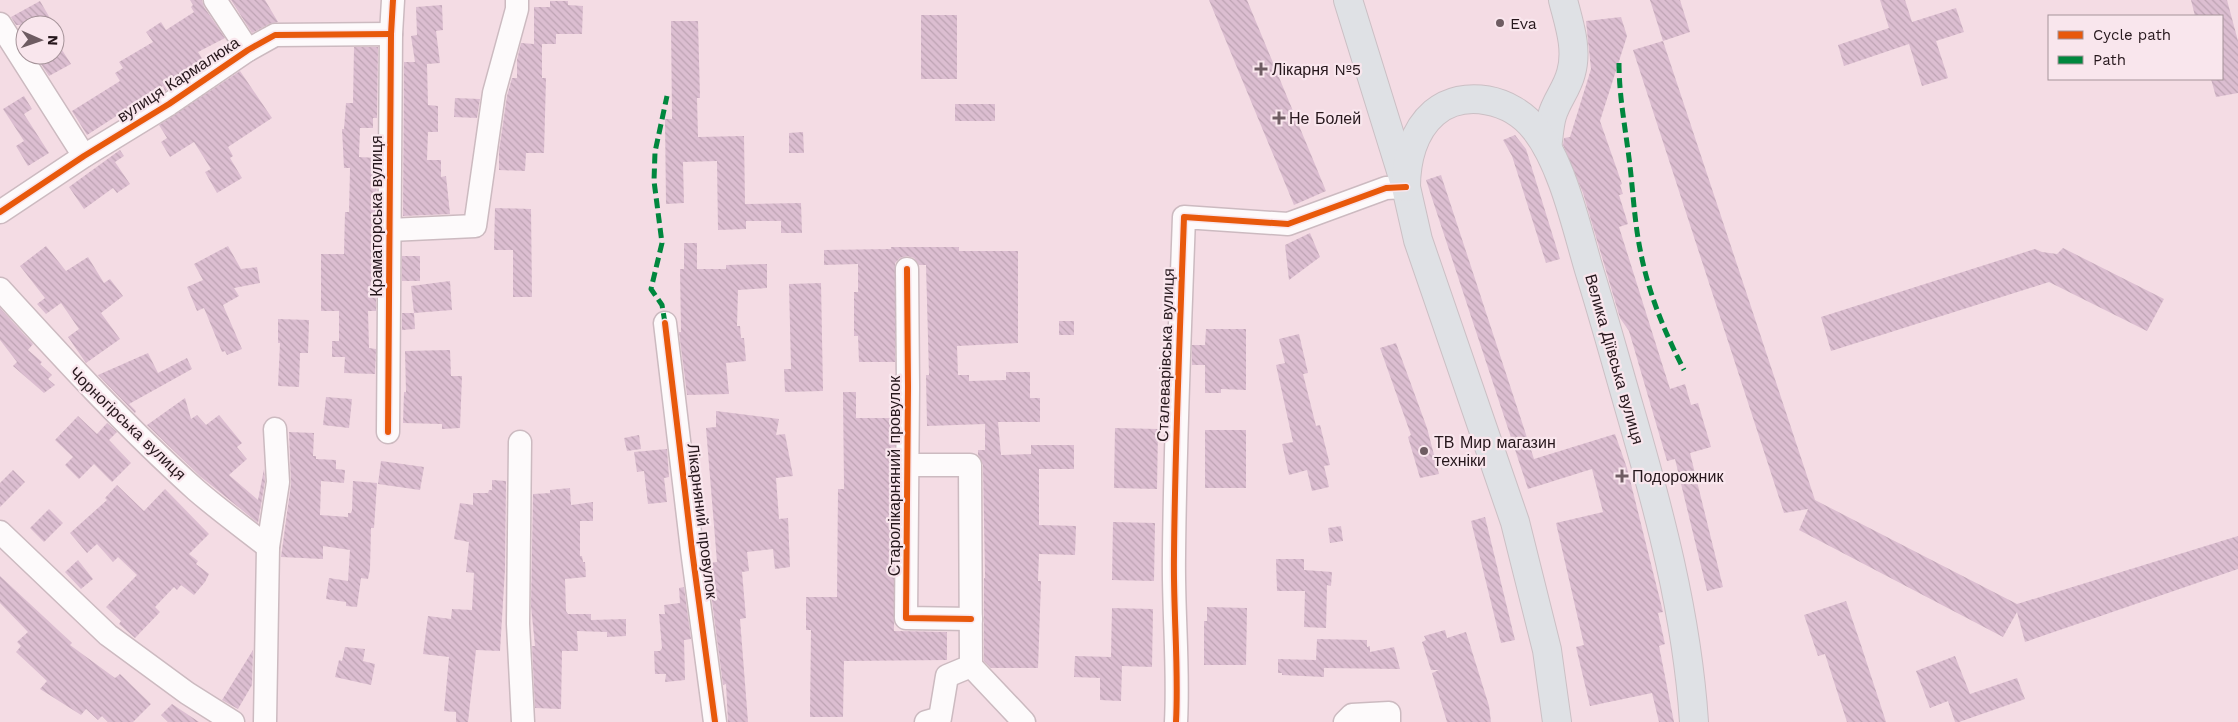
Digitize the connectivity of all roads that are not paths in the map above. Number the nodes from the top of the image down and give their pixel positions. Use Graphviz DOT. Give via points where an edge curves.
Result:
graph roads {
  1 [pos="215,0"];
  2 [pos="393,0"];
  3 [pos="517,0"];
  4 [pos="1348,0"];
  5 [pos="1564,0"];
  6 [pos="0,24"];
  7 [pos="391,34"];
  8 [pos="248,50"];
  9 [pos="1547,147"];
  10 [pos="84,156"];
  11 [pos="1406,187"];
  12 [pos="0,212"];
  13 [pos="390,230"];
  14 [pos="907,269"];
  15 [pos="0,289"];
  16 [pos="665,323"];
  17 [pos="275,429"];
  18 [pos="388,432"];
  19 [pos="520,442"];
  20 [pos="908,465"];
  21 [pos="0,532"];
  22 [pos="268,547"];
  23 [pos="971,619"];
  24 [pos="971,666"];
  25 [pos="233,722"];
  26 [pos="265,722"];
  27 [pos="523,722"];
  28 [pos="715,722"];
  29 [pos="926,722"];
  30 [pos="1024,722"];
  31 [pos="1176,722"];
  32 [pos="1345,722"];
  33 [pos="1389,722"];
  34 [pos="1557,722"];
  35 [pos="1694,722"];
  1 -- 8 [label="street, вулиця Кармалюка"];
  2 -- 7 [label="street, Краматорська вулиця"];
  3 -- 13 [label="street, Краматорська вулиця" via="494,93 475,226"];
  4 -- 11 [label="main road, Велика Діївська вулиця"];
  5 -- 9 [label="main road" via="1574,43 1573,58 1567,86 1552,116"];
  6 -- 10 [label="street"];
  7 -- 8 [label="street, вулиця Кармалюка" via="275,35"];
  7 -- 13 [label="street, Краматорська вулиця"];
  8 -- 10 [label="street, вулиця Кармалюка"];
  9 -- 11 [label="main road, Велика Діївська вулиця" via="1522,115 1499,103 1463,100 1447,105 1423,125 1409,156"];
  9 -- 35 [label="main road, Велика Діївська вулиця" via="1581,242 1657,505 1680,616"];
  10 -- 12 [label="street, вулиця Кармалюка"];
  11 -- 31 [label="street, Сталеварівська вулиця" via="1386,188 1288,224 1184,217 1174,492 1173,602 1179,680"];
  11 -- 34 [label="main road, Велика Діївська вулиця" via="1418,240 1515,522 1547,650"];
  13 -- 18 [label="street, Краматорська вулиця"];
  14 -- 20 [label="street, Старолікарняний провулок"];
  15 -- 22 [label="street, Чорногірська вулиця" via="79,377 136,432 197,490"];
  16 -- 28 [label="street, Лікарняний провулок"];
  17 -- 22 [label="street" via="278,482"];
  19 -- 27 [label="street" via="518,624"];
  20 -- 23 [label="street, Старолікарняний провулок" via="970,465"];
  20 -- 23 [label="street, Старолікарняний провулок" via="906,618"];
  21 -- 25 [label="street" via="108,635"];
  22 -- 26 [label="street"];
  23 -- 24 [label="street, Старолікарняний провулок"];
  24 -- 29 [label="street" via="947,676 940,718"];
  24 -- 30 [label="street"];
  32 -- 33 [label="street" via="1352,715 1389,713"];
}
